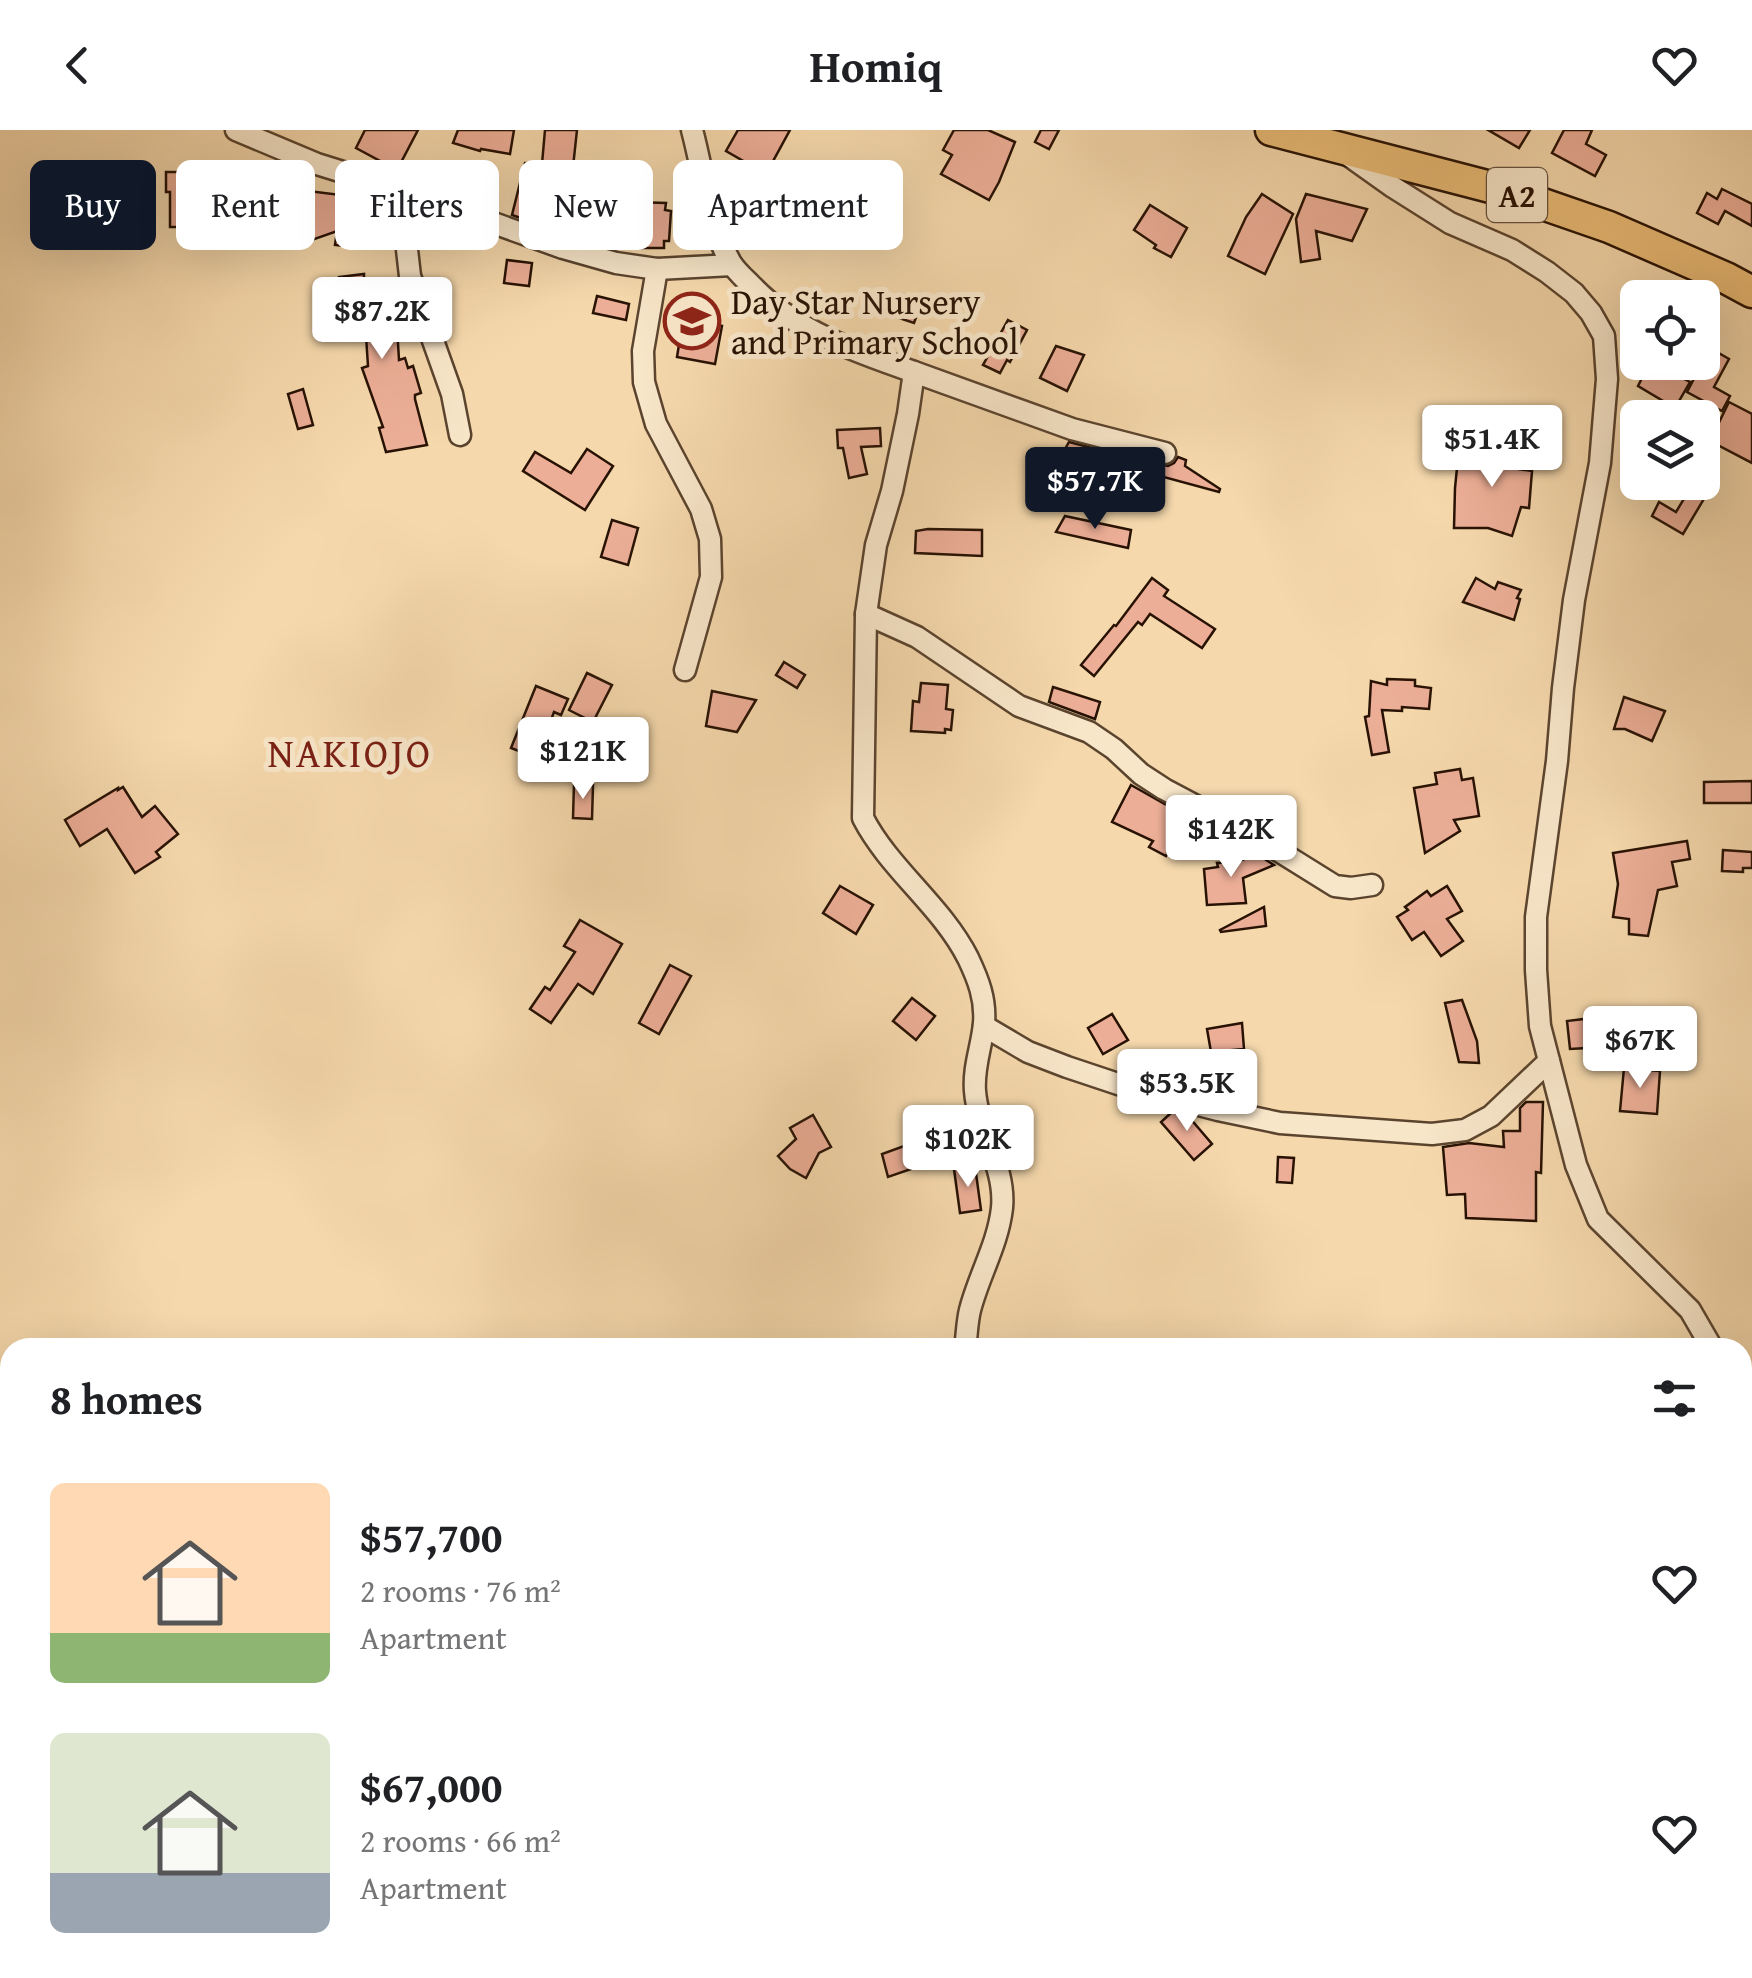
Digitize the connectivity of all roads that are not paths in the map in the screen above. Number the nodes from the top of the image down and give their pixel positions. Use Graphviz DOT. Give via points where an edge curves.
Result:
graph roads {
  1 [pos="236,130"];
  2 [pos="692,130"];
  3 [pos="1270,130"];
  4 [pos="1338,148"];
  5 [pos="335,170"];
  6 [pos="499,225"];
  7 [pos="407,250"];
  8 [pos="732,265"];
  9 [pos="657,269"];
  10 [pos="1752,292"];
  11 [pos="914,372"];
  12 [pos="460,435"];
  13 [pos="1165,453"];
  14 [pos="866,614"];
  15 [pos="685,670"];
  16 [pos="1372,885"];
  17 [pos="984,1026"];
  18 [pos="1550,1061"];
  19 [pos="966,1338"];
  20 [pos="1706,1338"];
  1 -- 5 [label="street"];
  2 -- 8 [label="street" via="710,212"];
  3 -- 4 [label="main road, A2"];
  4 -- 10 [label="main road, A2" via="1484,185 1609,227"];
  4 -- 18 [label="street" via="1450,223 1547,272 1574,293 1604,336 1600,463 1574,600 1536,917 1540,1026"];
  6 -- 9 [label="street" via="616,263"];
  7 -- 12 [label="street"];
  8 -- 9 [label="street"];
  8 -- 11 [label="street" via="766,300 814,332"];
  9 -- 15 [label="street" via="644,382 656,424 710,539 711,578"];
  11 -- 13 [label="street"];
  11 -- 14 [label="street"];
  14 -- 16 [label="street" via="917,637 1019,706 1088,732 1164,789 1335,886"];
  14 -- 17 [label="street" via="863,818 967,956 984,996"];
  17 -- 18 [label="street" via="1067,1068 1218,1110 1280,1123 1432,1134 1465,1130 1492,1116"];
  17 -- 19 [label="street" via="975,1090 1001,1178 1002,1204"];
  18 -- 20 [label="street" via="1576,1165 1598,1219 1690,1310"];
}
